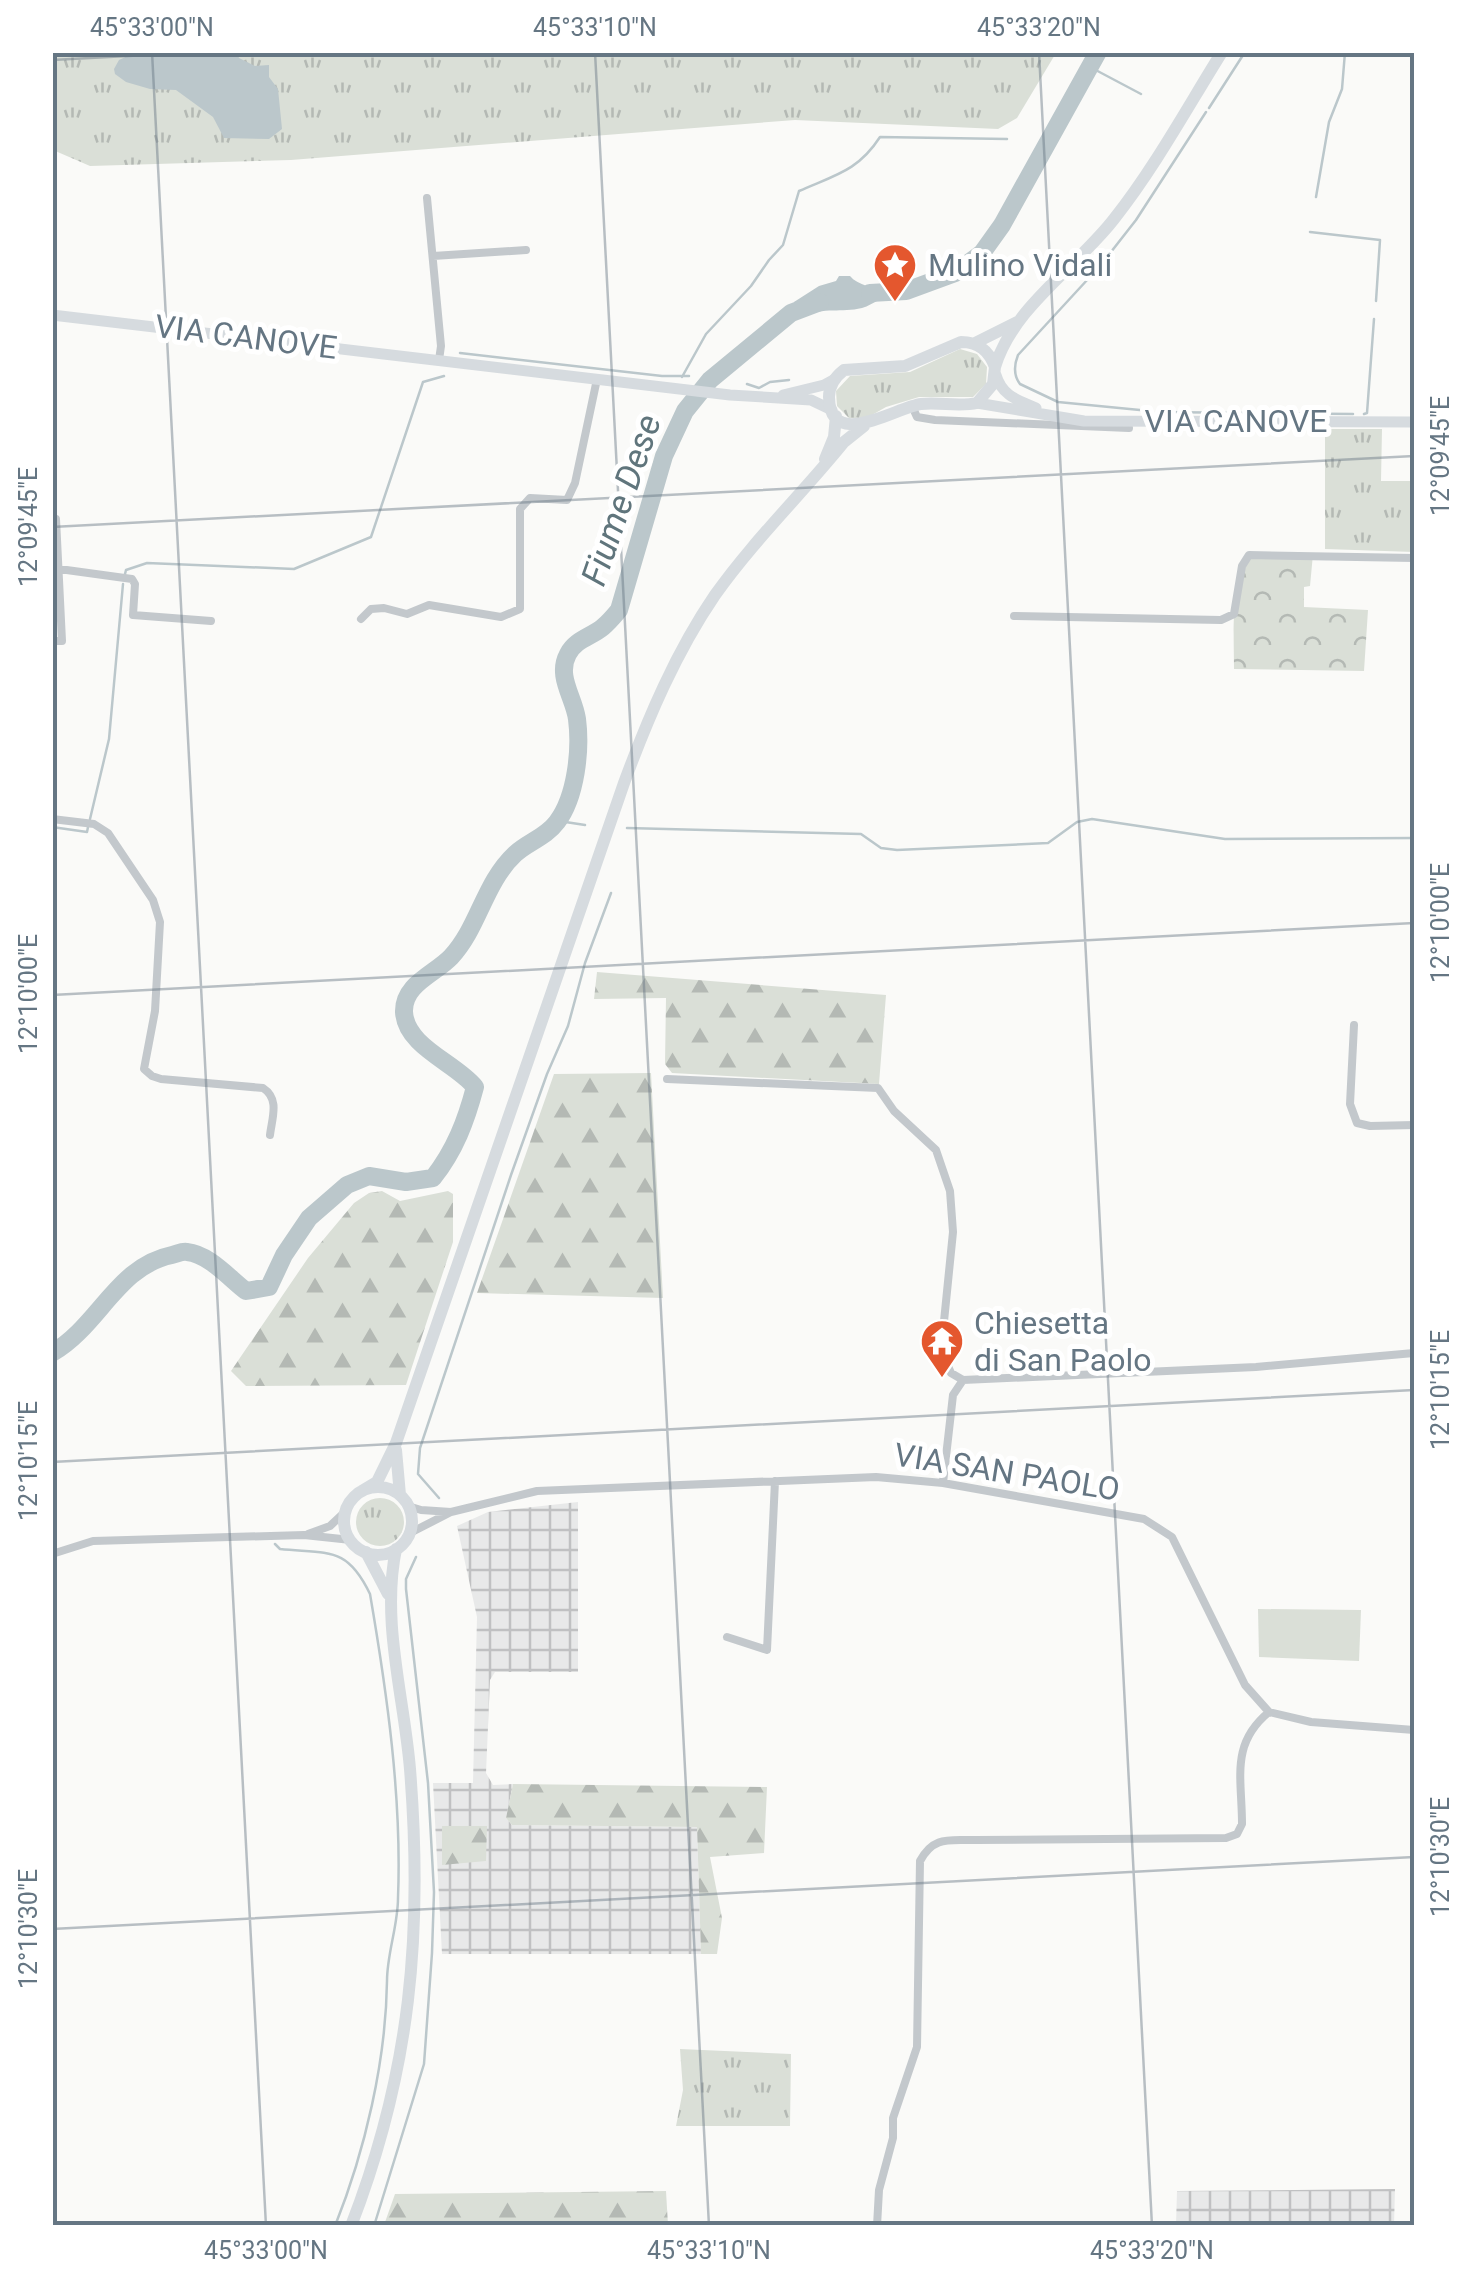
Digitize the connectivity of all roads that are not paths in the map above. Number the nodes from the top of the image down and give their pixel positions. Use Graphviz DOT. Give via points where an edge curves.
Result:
graph roads {
  1 [pos="1222,52"];
  2 [pos="427,198"];
  3 [pos="526,250"];
  4 [pos="433,256"];
  5 [pos="52,315"];
  6 [pos="1021,320"];
  7 [pos="975,343"];
  8 [pos="439,360"];
  9 [pos="996,371"];
  10 [pos="597,378"];
  11 [pos="835,379"];
  12 [pos="764,399"];
  13 [pos="978,403"];
  14 [pos="912,406"];
  15 [pos="834,413"];
  16 [pos="1059,417"];
  17 [pos="1414,422"];
  18 [pos="864,426"];
  19 [pos="1129,428"];
  20 [pos="811,482"];
  21 [pos="56,519"];
  22 [pos="1414,558"];
  23 [pos="55,568"];
  24 [pos="1014,616"];
  25 [pos="361,619"];
  26 [pos="211,621"];
  27 [pos="52,641"];
  28 [pos="52,819"];
  29 [pos="1354,1025"];
  30 [pos="667,1079"];
  31 [pos="1414,1124"];
  32 [pos="270,1135"];
  33 [pos="1414,1353"];
  34 [pos="963,1380"];
  35 [pos="396,1443"];
  36 [pos="776,1482"];
  37 [pos="943,1483"];
  38 [pos="362,1491"];
  39 [pos="404,1500"];
  40 [pos="346,1510"];
  41 [pos="450,1512"];
  42 [pos="410,1532"];
  43 [pos="304,1535"];
  44 [pos="350,1540"];
  45 [pos="396,1549"];
  46 [pos="366,1552"];
  47 [pos="52,1554"];
  48 [pos="389,1597"];
  49 [pos="726,1636"];
  50 [pos="1269,1712"];
  51 [pos="1414,1730"];
  52 [pos="352,2226"];
  53 [pos="877,2226"];
  1 -- 6 [label="main road" via="1114,220"];
  2 -- 4 [label="street"];
  3 -- 4 [label="street"];
  4 -- 8 [label="street"];
  5 -- 8 [label="street, VIA CANOVE"];
  6 -- 7 [label="main road"];
  6 -- 9 [label="main road"];
  7 -- 9 [label="main road"];
  7 -- 11 [label="main road" via="956,343 906,366 852,368"];
  8 -- 10 [label="street, VIA CANOVE"];
  9 -- 13 [label="main road" via="990,392"];
  9 -- 16 [label="street, VIA CANOVE" via="1010,397"];
  10 -- 12 [label="street, VIA CANOVE"];
  10 -- 25 [label="street" via="567,500 530,498 520,508 520,608 501,617 429,605 407,614 384,608"];
  11 -- 12 [label="street, VIA CANOVE"];
  11 -- 15 [label="main road" via="828,396"];
  12 -- 15 [label="street, VIA CANOVE" via="811,400"];
  13 -- 14 [label="main road"];
  13 -- 16 [label="street, VIA CANOVE"];
  14 -- 18 [label="main road"];
  14 -- 19 [label="street, VIA CANOVE" via="916,418 935,420"];
  15 -- 18 [label="main road"];
  15 -- 20 [label="main road" via="834,437"];
  16 -- 17 [label="street, VIA CANOVE"];
  18 -- 20 [label="main road"];
  20 -- 35 [label="main road" via="714,597 652,712"];
  21 -- 23 [label="street"];
  22 -- 24 [label="street" via="1249,554 1234,614 1220,620"];
  23 -- 26 [label="street" via="132,579 132,615"];
  23 -- 27 [label="street" via="62,641"];
  28 -- 32 [label="street" via="89,823 114,840 153,900 160,922 144,1069 162,1079 263,1088 274,1102"];
  29 -- 31 [label="street" via="1350,1104 1357,1122"];
  30 -- 34 [label="street" via="878,1088 936,1150 950,1191 941,1351"];
  33 -- 34 [label="street"];
  34 -- 37 [label="street" via="953,1395"];
  35 -- 38 [label="main road" via="377,1482"];
  35 -- 39 [label="main road"];
  36 -- 37 [label="street, VIA SAN PAOLO" via="876,1477"];
  36 -- 41 [label="street, VIA SAN PAOLO" via="538,1491"];
  36 -- 49 [label="street" via="767,1650"];
  37 -- 50 [label="street, VIA SAN PAOLO" via="1159,1526 1186,1560 1245,1685"];
  38 -- 39 [label="main road" via="382,1487"];
  38 -- 40 [label="main road"];
  39 -- 41 [label="street, VIA SAN PAOLO"];
  39 -- 42 [label="main road"];
  40 -- 43 [label="street" via="330,1526"];
  40 -- 44 [label="main road"];
  41 -- 42 [label="street, VIA SAN PAOLO"];
  42 -- 45 [label="main road"];
  43 -- 44 [label="street"];
  43 -- 47 [label="street" via="94,1541"];
  44 -- 46 [label="main road"];
  45 -- 46 [label="main road"];
  45 -- 48 [label="main road"];
  46 -- 48 [label="main road"];
  48 -- 52 [label="main road" via="410,1764 416,1945 393,2088"];
  50 -- 51 [label="street"];
  50 -- 53 [label="street" via="1243,1743 1237,1834 930,1845 920,1861 917,2047 896,2108"];
}
